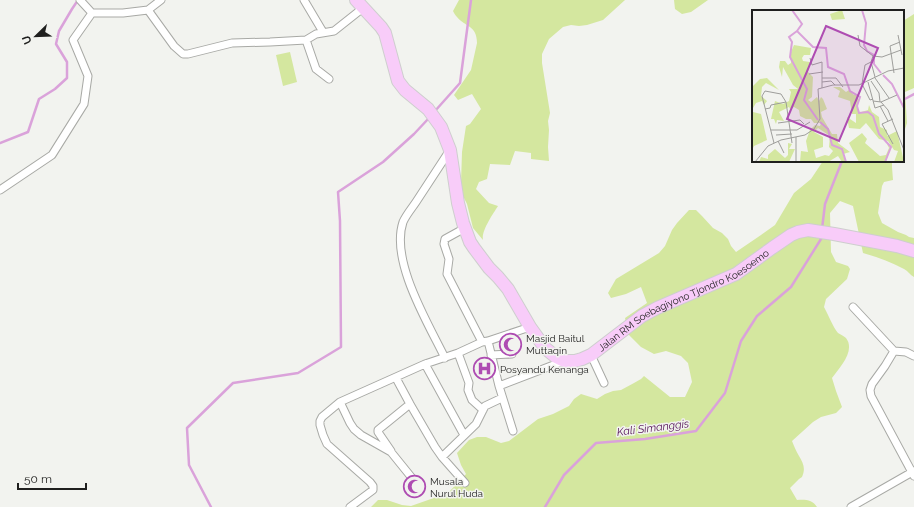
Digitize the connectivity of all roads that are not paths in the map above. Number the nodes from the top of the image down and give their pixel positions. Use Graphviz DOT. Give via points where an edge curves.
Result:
graph roads {
  1 [pos="161,0"];
  2 [pos="304,0"];
  3 [pos="81,1"];
  4 [pos="361,3"];
  5 [pos="148,10"];
  6 [pos="92,13"];
  7 [pos="323,32"];
  8 [pos="306,40"];
  9 [pos="329,79"];
  10 [pos="450,150"];
  11 [pos="0,190"];
  12 [pos="465,228"];
  13 [pos="914,251"];
  14 [pos="853,307"];
  15 [pos="530,327"];
  16 [pos="485,341"];
  17 [pos="894,351"];
  18 [pos="458,353"];
  19 [pos="512,354"];
  20 [pos="491,355"];
  21 [pos="591,355"];
  22 [pos="914,356"];
  23 [pos="445,358"];
  24 [pos="564,361"];
  25 [pos="425,364"];
  26 [pos="396,378"];
  27 [pos="604,383"];
  28 [pos="499,386"];
  29 [pos="502,398"];
  30 [pos="340,402"];
  31 [pos="410,404"];
  32 [pos="483,410"];
  33 [pos="513,431"];
  34 [pos="464,435"];
  35 [pos="391,452"];
  36 [pos="442,457"];
  37 [pos="913,473"];
  38 [pos="412,478"];
  39 [pos="466,483"];
  40 [pos="350,507"];
  41 [pos="851,507"];
  1 -- 5 [label="street"];
  2 -- 7 [label="street"];
  3 -- 6 [label="street"];
  4 -- 7 [label="street" via="334,31"];
  4 -- 10 [label="main road" via="385,33 398,81 428,109 441,127"];
  5 -- 6 [label="street"];
  5 -- 8 [label="street" via="174,46 183,54 232,43"];
  6 -- 11 [label="street" via="73,40 88,76 84,104 52,155"];
  7 -- 8 [label="street"];
  8 -- 9 [label="street" via="316,69"];
  10 -- 12 [label="main road" via="458,203"];
  10 -- 23 [label="street" via="403,222 400,240 406,276"];
  12 -- 15 [label="main road" via="470,242 508,289"];
  12 -- 16 [label="street" via="445,239 449,259 447,274"];
  13 -- 21 [label="main road, Jalan RM Soebagiyono Tjondro Koesoemo" via="834,234 808,230 798,232 736,274 642,316"];
  14 -- 17 [label="street"];
  15 -- 16 [label="street"];
  15 -- 24 [label="main road" via="545,348"];
  16 -- 18 [label="street"];
  16 -- 20 [label="street"];
  17 -- 22 [label="street"];
  17 -- 37 [label="street" via="872,384 870,396"];
  18 -- 23 [label="street"];
  18 -- 32 [label="street" via="472,400"];
  19 -- 20 [label="street"];
  20 -- 28 [label="street"];
  21 -- 24 [label="main road, Jalan RM Soebagiyono Tjondro Koesoemo" via="575,361"];
  21 -- 27 [label="street"];
  23 -- 25 [label="street"];
  24 -- 28 [label="street"];
  25 -- 26 [label="street"];
  25 -- 34 [label="street"];
  26 -- 30 [label="street"];
  26 -- 31 [label="street"];
  28 -- 29 [label="street"];
  29 -- 32 [label="street" via="485,406"];
  29 -- 33 [label="street"];
  30 -- 35 [label="street" via="354,429"];
  30 -- 40 [label="street" via="322,417 320,421 323,435 327,444 373,486 373,490"];
  31 -- 35 [label="street" via="378,430"];
  31 -- 36 [label="street"];
  32 -- 34 [label="street" via="476,424"];
  34 -- 36 [label="street"];
  35 -- 38 [label="street"];
  36 -- 39 [label="street"];
  37 -- 41 [label="street"];
}
